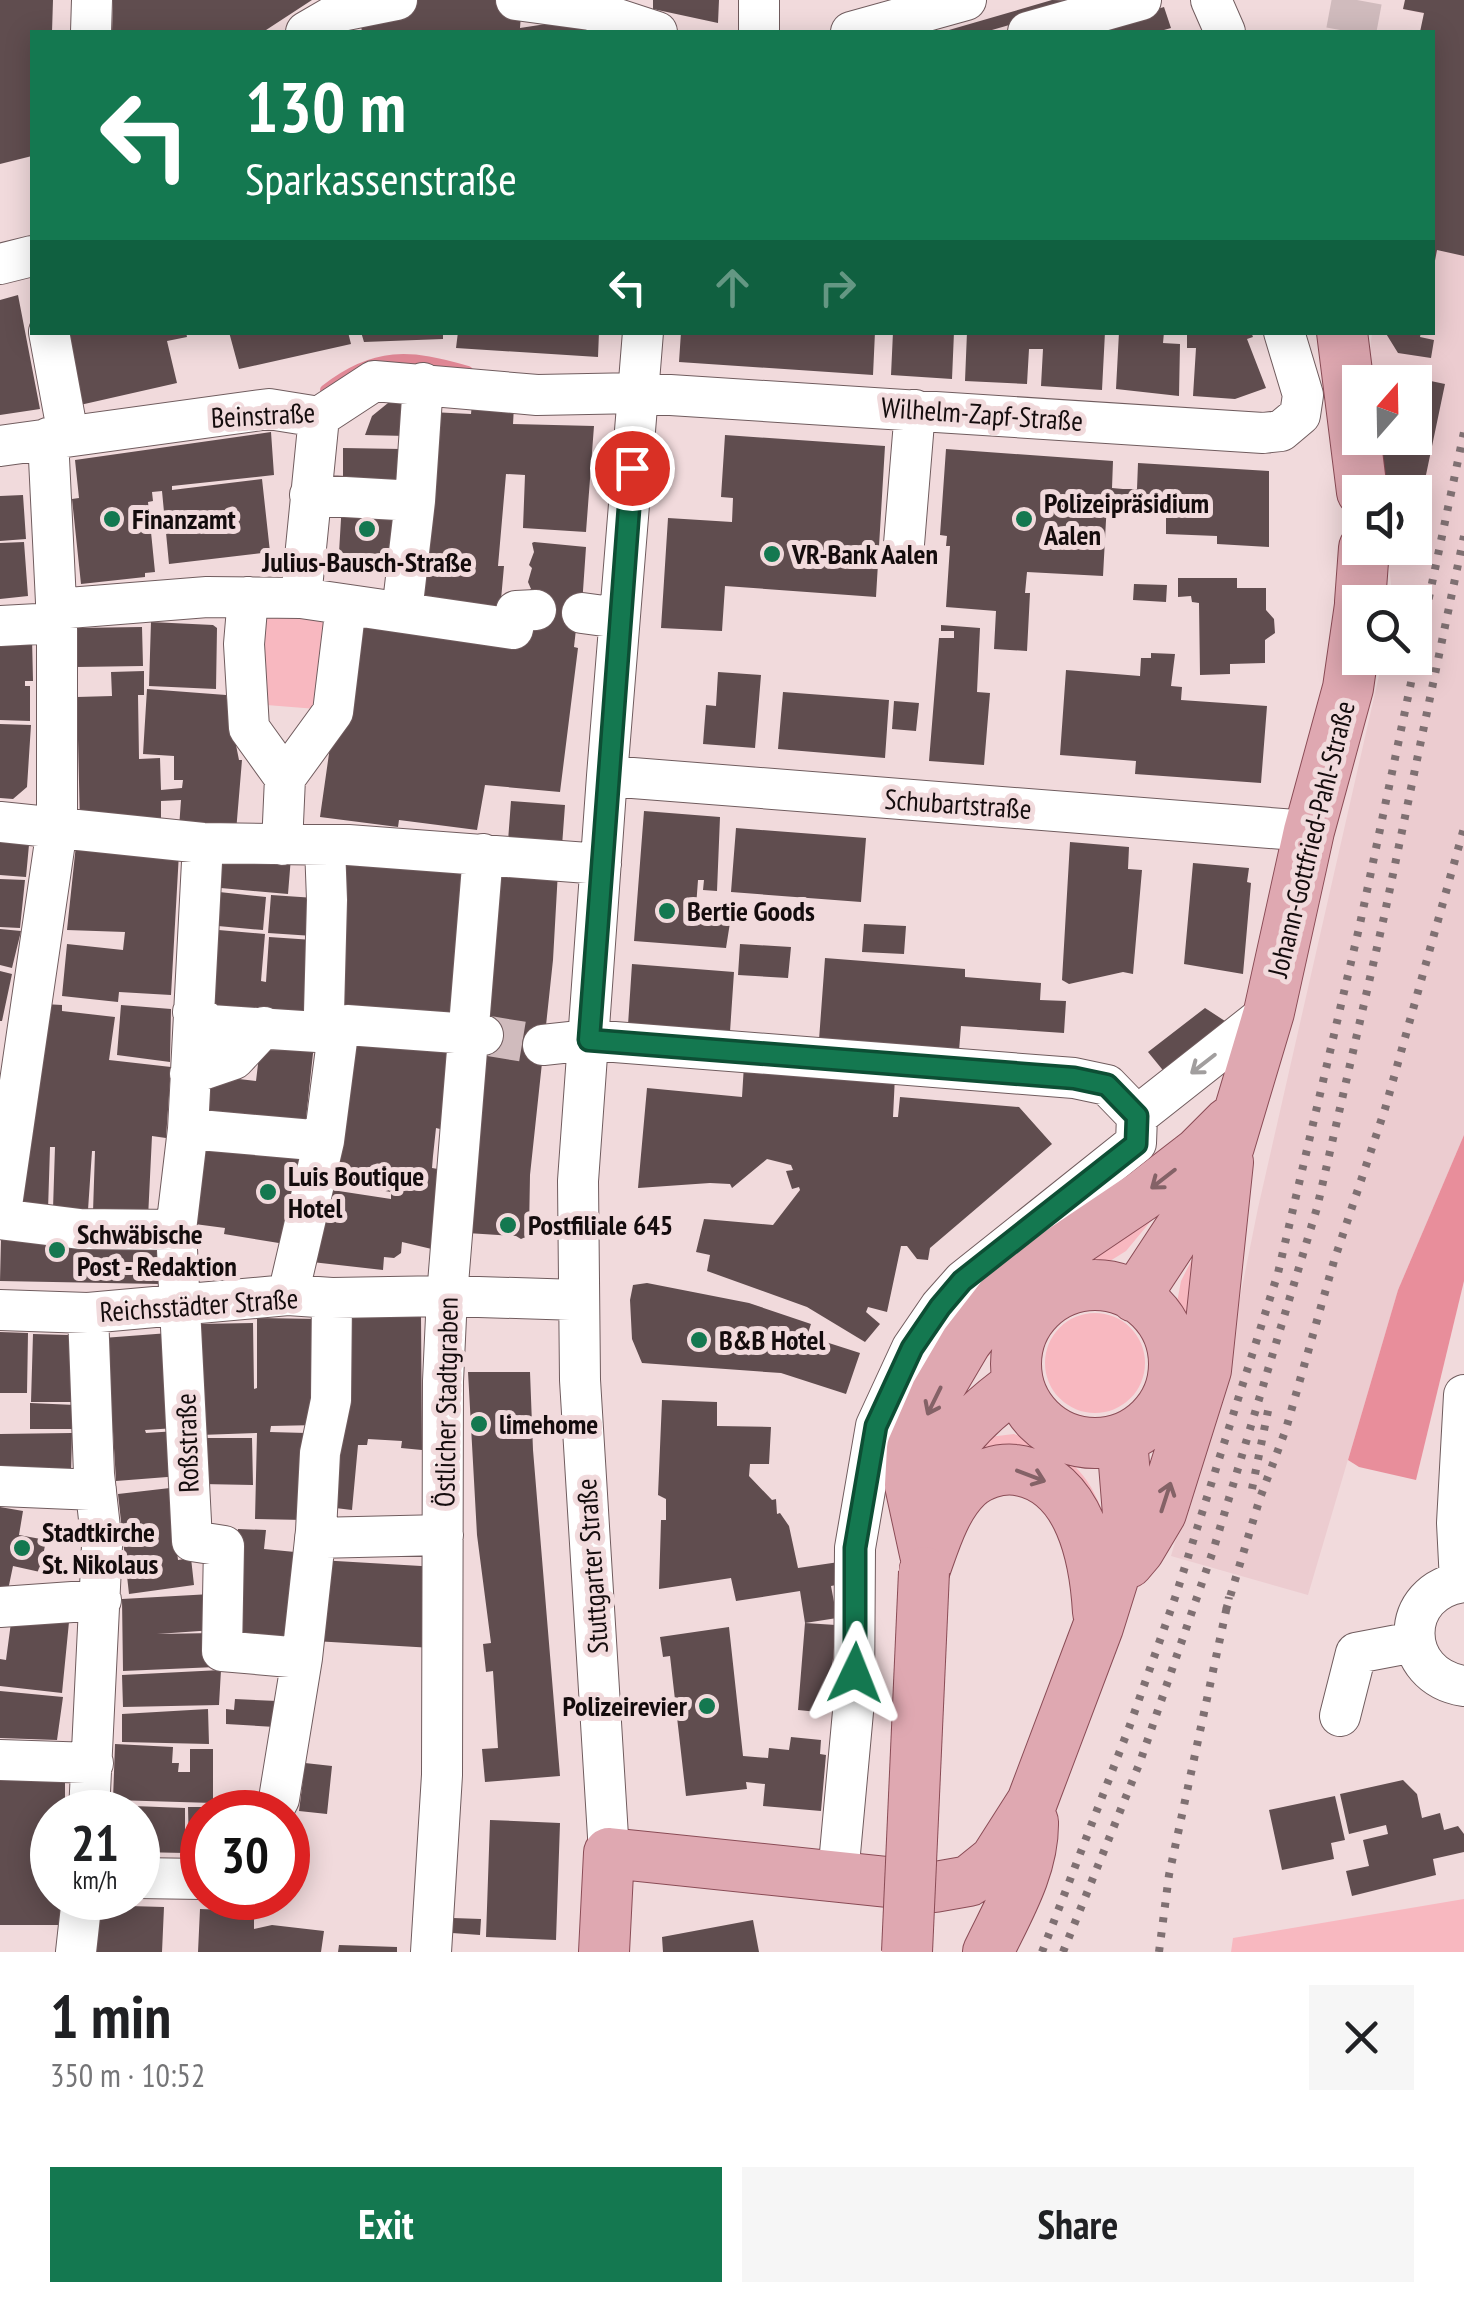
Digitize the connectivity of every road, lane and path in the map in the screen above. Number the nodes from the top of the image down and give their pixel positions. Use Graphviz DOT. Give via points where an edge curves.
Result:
graph roads {
  1 [pos="92,0"];
  2 [pos="397,0"];
  3 [pos="516,0"];
  4 [pos="758,0"];
  5 [pos="966,0"];
  6 [pos="1141,0"];
  7 [pos="91,30"];
  8 [pos="309,30"];
  9 [pos="651,30"];
  10 [pos="759,30"];
  11 [pos="858,30"];
  12 [pos="1035,30"];
  13 [pos="30,256"];
  14 [pos="0,264"];
  15 [pos="49,335"];
  16 [pos="643,335"];
  17 [pos="1285,335"];
  18 [pos="1342,335"];
  19 [pos="423,383"];
  20 [pos="639,393"];
  21 [pos="928,400"];
  22 [pos="319,417"];
  23 [pos="58,436"];
  24 [pos="0,446"];
  25 [pos="1360,475"];
  26 [pos="310,495"];
  27 [pos="415,501"];
  28 [pos="904,544"];
  29 [pos="235,597"];
  30 [pos="301,598"];
  31 [pos="346,604"];
  32 [pos="536,610"];
  33 [pos="402,612"];
  34 [pos="56,616"];
  35 [pos="0,626"];
  36 [pos="1350,675"];
  37 [pos="606,776"];
  38 [pos="285,778"];
  39 [pos="0,822"];
  40 [pos="57,828"];
  41 [pos="1310,831"];
  42 [pos="204,842"];
  43 [pos="307,846"];
  44 [pos="483,854"];
  45 [pos="601,864"];
  46 [pos="192,1012"];
  47 [pos="1269,1012"];
  48 [pos="264,1027"];
  49 [pos="331,1028"];
  50 [pos="476,1033"];
  51 [pos="589,1040"];
  52 [pos="543,1045"];
  53 [pos="12,1060"];
  54 [pos="190,1074"];
  55 [pos="1137,1116"];
  56 [pos="188,1128"];
  57 [pos="1232,1130"];
  58 [pos="324,1141"];
  59 [pos="0,1219"];
  60 [pos="176,1230"];
  61 [pos="288,1295"];
  62 [pos="447,1296"];
  63 [pos="1135,1296"];
  64 [pos="332,1298"];
  65 [pos="578,1300"];
  66 [pos="178,1304"];
  67 [pos="0,1310"];
  68 [pos="88,1312"];
  69 [pos="1018,1384"];
  70 [pos="1464,1395"];
  71 [pos="1122,1438"];
  72 [pos="0,1486"];
  73 [pos="96,1490"];
  74 [pos="316,1528"];
  75 [pos="443,1535"];
  76 [pos="924,1563"];
  77 [pos="1114,1578"];
  78 [pos="1462,1582"];
  79 [pos="101,1600"];
  80 [pos="0,1607"];
  81 [pos="1098,1628"];
  82 [pos="1414,1642"];
  83 [pos="302,1658"];
  84 [pos="1463,1689"];
  85 [pos="1340,1716"];
  86 [pos="0,1760"];
  87 [pos="92,1762"];
  88 [pos="90,1790"];
  89 [pos="280,1790"];
  90 [pos="1032,1802"];
  91 [pos="609,1853"];
  92 [pos="838,1875"];
  93 [pos="80,1920"];
  94 [pos="76,1952"];
  95 [pos="431,1952"];
  96 [pos="604,1952"];
  97 [pos="907,1952"];
  98 [pos="988,1952"];
  1 -- 7 [label="street"];
  2 -- 8 [label="street" via="342,11"];
  3 -- 9 [label="street" via="590,10"];
  4 -- 10 [label="street"];
  5 -- 11 [label="street"];
  6 -- 12 [label="street"];
  13 -- 14 [label="street"];
  15 -- 23 [label="street"];
  16 -- 20 [label="street, Stuttgarter Straße"];
  17 -- 21 [label="street, Wilhelm-Zapf-Straße" via="1303,396 1300,415 1281,431"];
  18 -- 25 [label="main road"];
  19 -- 20 [label="street, Beinstraße" via="537,395"];
  19 -- 22 [label="street, Beinstraße" via="374,381"];
  19 -- 27 [label="street"];
  20 -- 21 [label="street, Wilhelm-Zapf-Straße"];
  20 -- 37 [label="street, Stuttgarter Straße" via="601,616"];
  21 -- 28 [label="street"];
  22 -- 23 [label="street, Beinstraße" via="269,409"];
  22 -- 26 [label="street"];
  23 -- 24 [label="street, Beinstraße"];
  23 -- 34 [label="street"];
  26 -- 27 [label="street"];
  26 -- 30 [label="street"];
  27 -- 33 [label="street"];
  29 -- 30 [label="street"];
  29 -- 34 [label="street"];
  29 -- 38 [label="street" via="249,728"];
  30 -- 31 [label="street"];
  31 -- 33 [label="street"];
  31 -- 38 [label="street" via="339,712"];
  32 -- 33 [label="street" via="516,611 514,629"];
  34 -- 35 [label="street"];
  34 -- 40 [label="street"];
  36 -- 41 [label="main road, Johann-Gottfried-Pahl-Straße"];
  37 -- 41 [label="street, Schubartstraße"];
  37 -- 45 [label="street, Stuttgarter Straße"];
  38 -- 43 [label="street"];
  39 -- 40 [label="street"];
  40 -- 42 [label="street"];
  40 -- 53 [label="street"];
  41 -- 47 [label="main road, Johann-Gottfried-Pahl-Straße"];
  42 -- 43 [label="street"];
  42 -- 46 [label="street, Roßstraße"];
  43 -- 44 [label="street"];
  43 -- 49 [label="street" via="328,900 324,1012"];
  44 -- 45 [label="street"];
  44 -- 50 [label="street, Östlicher Stadtgraben"];
  45 -- 51 [label="street, Stuttgarter Straße"];
  46 -- 48 [label="street" via="210,1025"];
  46 -- 54 [label="street, Roßstraße"];
  47 -- 55 [label="street, Johann-Gottfried-Pahl-Straße, one-way"];
  47 -- 57 [label="main road, Johann-Gottfried-Pahl-Straße"];
  48 -- 49 [label="street"];
  48 -- 54 [label="street" via="234,1058"];
  49 -- 50 [label="street"];
  49 -- 58 [label="street" via="338,1041"];
  50 -- 62 [label="street, Östlicher Stadtgraben"];
  51 -- 52 [label="street"];
  51 -- 55 [label="street" via="1074,1078 1107,1085"];
  51 -- 65 [label="street, Stuttgarter Straße" via="578,1181"];
  53 -- 59 [label="street"];
  54 -- 56 [label="street, Roßstraße"];
  55 -- 92 [label="street, Johann-Gottfried-Pahl-Straße" via="1136,1144 962,1281 940,1307 912,1348 876,1426 855,1548 854,1701"];
  56 -- 58 [label="street"];
  56 -- 60 [label="street, Roßstraße"];
  57 -- 63 [label="main road, Johann-Gottfried-Pahl-Straße" via="1210,1183"];
  57 -- 76 [label="main road, one-way" via="1001,1297 966,1342 912,1448 910,1485"];
  77 -- 57 [label="main road, one-way" via="1161,1512 1206,1370"];
  58 -- 61 [label="street"];
  59 -- 60 [label="street"];
  60 -- 66 [label="street, Roßstraße"];
  61 -- 64 [label="street, Reichsstädter Straße"];
  61 -- 66 [label="street, Reichsstädter Straße"];
  62 -- 64 [label="street, Reichsstädter Straße"];
  62 -- 65 [label="street, Reichsstädter Straße"];
  62 -- 75 [label="street, Östlicher Stadtgraben"];
  63 -- 69 [label="main road" via="1096,1285 1048,1302 1018,1344"];
  63 -- 71 [label="main road" via="1165,1328 1174,1372 1158,1412"];
  64 -- 74 [label="street" via="331,1400"];
  65 -- 91 [label="street, Stuttgarter Straße"];
  66 -- 68 [label="street, Reichsstädter Straße"];
  66 -- 83 [label="street, Roßstraße" via="192,1541 224,1546 222,1651"];
  67 -- 68 [label="street, Reichsstädter Straße"];
  68 -- 73 [label="street"];
  69 -- 71 [label="main road" via="1050,1430 1085,1442"];
  69 -- 76 [label="main road" via="962,1432 938,1471 927,1507"];
  70 -- 78 [label="street" via="1457,1523"];
  71 -- 77 [label="main road" via="1128,1514"];
  72 -- 73 [label="street"];
  73 -- 79 [label="street"];
  74 -- 75 [label="street"];
  74 -- 83 [label="street"];
  75 -- 95 [label="street, Östlicher Stadtgraben" via="442,1792"];
  76 -- 81 [label="main road, one-way" via="966,1486 1006,1469 1036,1475 1082,1528 1096,1580"];
  76 -- 97 [label="main road, bridge"];
  77 -- 81 [label="main road"];
  78 -- 82 [label="street" via="1430,1596 1414,1626"];
  79 -- 80 [label="street"];
  79 -- 87 [label="street"];
  81 -- 90 [label="main road"];
  82 -- 84 [label="street" via="1430,1672"];
  82 -- 85 [label="street" via="1356,1653"];
  83 -- 89 [label="street"];
  86 -- 87 [label="street"];
  87 -- 88 [label="street"];
  90 -- 92 [label="main road" via="995,1860 969,1881 936,1887"];
  90 -- 98 [label="main road" via="1033,1838 1021,1882"];
  91 -- 92 [label="main road"];
  91 -- 96 [label="main road, Stuttgarter Straße"];
  93 -- 94 [label="street"];
}
